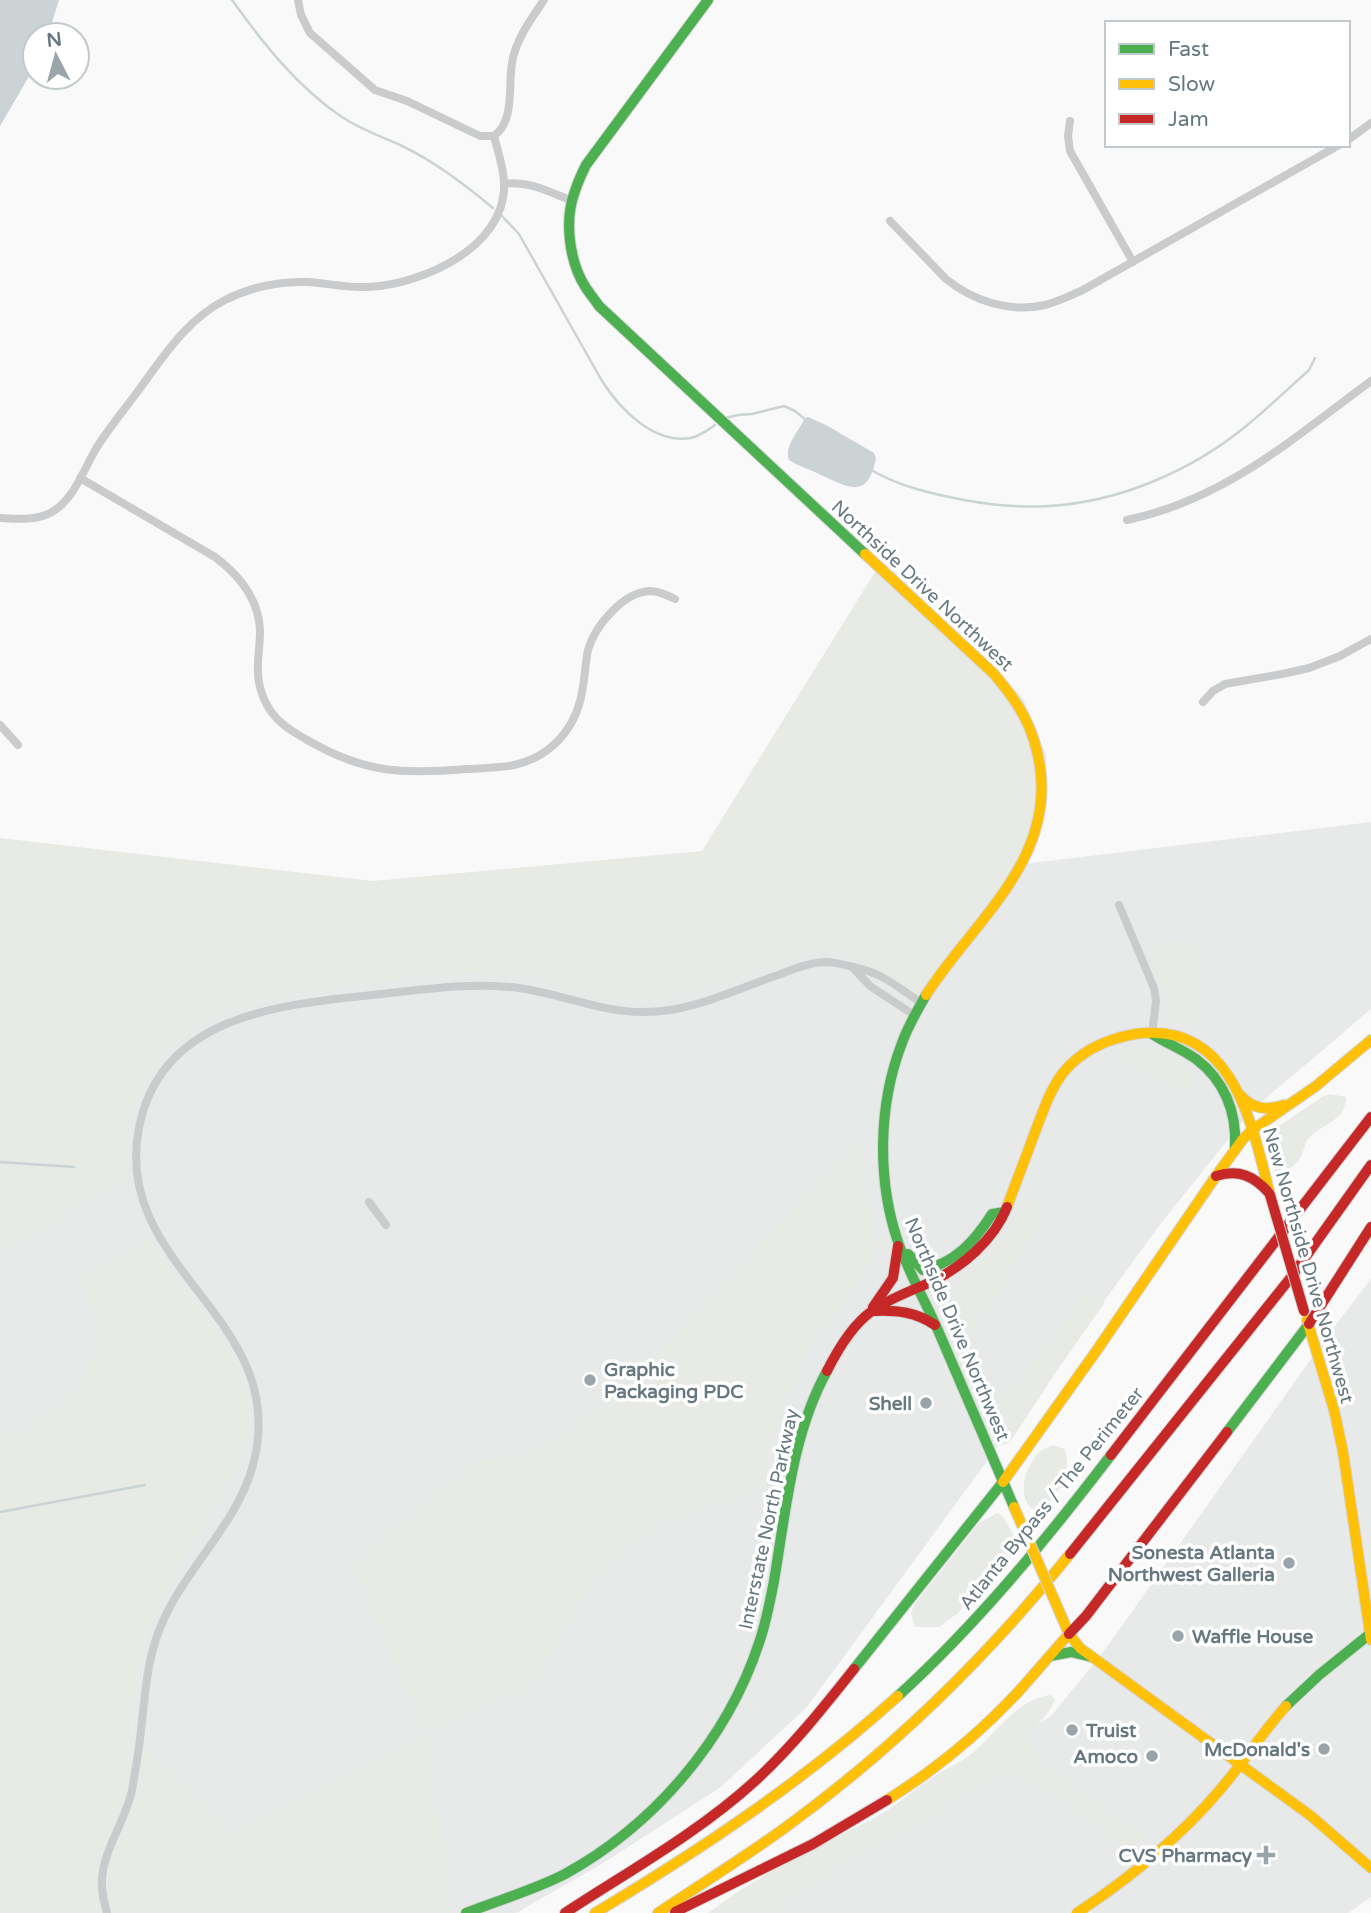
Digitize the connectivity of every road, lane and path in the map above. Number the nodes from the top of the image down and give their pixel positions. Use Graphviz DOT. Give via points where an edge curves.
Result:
graph roads {
  1 [pos="298,0"];
  2 [pos="544,0"];
  3 [pos="708,0"];
  4 [pos="1070,121"];
  5 [pos="1371,123"];
  6 [pos="494,136"];
  7 [pos="1350,139"];
  8 [pos="1335,147"];
  9 [pos="504,184"];
  10 [pos="572,201"];
  11 [pos="890,221"];
  12 [pos="1133,262"];
  13 [pos="1371,381"];
  14 [pos="80,478"];
  15 [pos="0,518"];
  16 [pos="1127,520"];
  17 [pos="675,599"];
  18 [pos="1371,639"];
  19 [pos="1203,702"];
  20 [pos="0,725"];
  21 [pos="18,745"];
  22 [pos="1119,905"];
  23 [pos="853,968"];
  24 [pos="922,1003"];
  25 [pos="914,1015"];
  26 [pos="1152,1034"];
  27 [pos="1371,1040"];
  28 [pos="1240,1095"];
  29 [pos="1298,1099"];
  30 [pos="1371,1118"];
  31 [pos="1251,1131"];
  32 [pos="1235,1150"];
  33 [pos="1371,1165"];
  34 [pos="1216,1176"];
  35 [pos="1270,1195"];
  36 [pos="369,1202"];
  37 [pos="1005,1212"];
  38 [pos="386,1225"];
  39 [pos="1371,1227"];
  40 [pos="898,1240"];
  41 [pos="919,1287"];
  42 [pos="870,1313"];
  43 [pos="1309,1324"];
  44 [pos="937,1326"];
  45 [pos="1003,1482"];
  46 [pos="1362,1578"];
  47 [pos="1371,1589"];
  48 [pos="1069,1634"];
  49 [pos="1371,1636"];
  50 [pos="1049,1657"];
  51 [pos="1093,1657"];
  52 [pos="1241,1764"];
  53 [pos="1366,1858"];
  54 [pos="1371,1868"];
  55 [pos="107,1913"];
  56 [pos="466,1913"];
  57 [pos="565,1913"];
  58 [pos="596,1913"];
  59 [pos="658,1913"];
  60 [pos="673,1913"];
  61 [pos="1077,1913"];
  1 -- 6 [label="street" via="310,33 375,90 480,136"];
  2 -- 6 [label="street" via="514,54 508,112"];
  3 -- 10 [label="main road, Northside Drive Northwest" via="586,165"];
  4 -- 12 [label="street" via="1070,151"];
  5 -- 7 [label="street"];
  6 -- 9 [label="street"];
  8 -- 12 [label="street"];
  9 -- 10 [label="street" via="526,183"];
  9 -- 14 [label="street" via="501,208 491,228 478,242 422,276 394,285 306,282 265,286 206,312 175,341 102,439"];
  10 -- 24 [label="main road, Northside Drive Northwest" via="573,258 584,286 599,306 993,673 1028,724 1038,753 1041,783 1040,813 1031,845 1007,886"];
  11 -- 12 [label="street" via="955,286 1003,306 1055,302"];
  13 -- 16 [label="street" via="1266,459 1217,489"];
  14 -- 15 [label="street" via="52,512 28,519"];
  14 -- 17 [label="street" via="233,570 257,611 258,678 273,715 318,747 380,769 420,773 512,765 542,754 562,738 575,716 588,650 603,621 618,605 643,592"];
  18 -- 19 [label="street" via="1309,668 1225,684"];
  20 -- 21 [label="street"];
  22 -- 26 [label="street" via="1154,988"];
  23 -- 24 [label="street" via="877,975"];
  23 -- 25 [label="street" via="870,986"];
  23 -- 55 [label="street" via="810,964 691,1005 653,1012 614,1010 491,985 291,1004 219,1026 193,1041 171,1062 146,1102 137,1134 142,1202 163,1244 242,1353 256,1391 259,1431 243,1493 172,1603 155,1640 132,1792 105,1863 102,1881"];
  24 -- 25 [label="main road, Northside Drive Northwest"];
  25 -- 40 [label="main road, Northside Drive Northwest" via="896,1060 886,1116 889,1204"];
  26 -- 28 [label="main road, New Northside Drive Northwest" via="1178,1036 1212,1054"];
  26 -- 32 [label="main road, New Northside Drive Northwest" via="1197,1060 1215,1079 1234,1118"];
  26 -- 37 [label="main road, New Northside Drive Northwest" via="1108,1040 1068,1067 1050,1094"];
  27 -- 29 [label="main road"];
  28 -- 29 [label="main road" via="1262,1109"];
  28 -- 31 [label="main road, New Northside Drive Northwest"];
  29 -- 31 [label="main road"];
  30 -- 58 [label="main road, Atlanta Bypass / The Perimeter" via="1103,1467 1014,1575 927,1669 868,1724 756,1812"];
  31 -- 32 [label="main road"];
  31 -- 35 [label="main road, New Northside Drive Northwest"];
  32 -- 34 [label="main road"];
  33 -- 59 [label="main road" via="1292,1276 1032,1601 985,1653 900,1736 832,1792"];
  34 -- 35 [label="main road" via="1248,1174"];
  34 -- 45 [label="main road"];
  35 -- 43 [label="main road, New Northside Drive Northwest, bridge"];
  36 -- 38 [label="street"];
  37 -- 40 [label="main road" via="992,1214 959,1254 937,1269 923,1270"];
  37 -- 41 [label="main road, New Northside Drive Northwest" via="969,1257"];
  39 -- 43 [label="main road"];
  40 -- 41 [label="main road, Northside Drive Northwest"];
  40 -- 42 [label="main road" via="893,1278"];
  41 -- 42 [label="main road, Interstate North Parkway"];
  41 -- 44 [label="main road, Northside Drive Northwest"];
  42 -- 44 [label="main road" via="911,1312"];
  42 -- 56 [label="main road, Interstate North Parkway" via="837,1352 806,1418 764,1626 755,1656 711,1740 658,1805 604,1850 547,1883"];
  43 -- 46 [label="main road, New Northside Drive Northwest" via="1337,1422"];
  43 -- 48 [label="main road"];
  44 -- 45 [label="main road, Northside Drive Northwest"];
  45 -- 48 [label="main road, Northside Drive Northwest, bridge"];
  45 -- 57 [label="main road" via="776,1760 697,1827"];
  46 -- 47 [label="main road"];
  46 -- 49 [label="main road, New Northside Drive Northwest"];
  48 -- 50 [label="main road"];
  48 -- 51 [label="main road, Northside Drive Northwest"];
  49 -- 52 [label="main road" via="1300,1692"];
  50 -- 51 [label="main road" via="1066,1652"];
  50 -- 60 [label="main road" via="963,1743 891,1798 774,1864"];
  51 -- 52 [label="main road, Northside Drive Northwest"];
  52 -- 53 [label="main road, Northside Drive Northwest"];
  52 -- 61 [label="main road" via="1171,1841"];
  53 -- 54 [label="main road, Northside Drive Northwest"];
}
